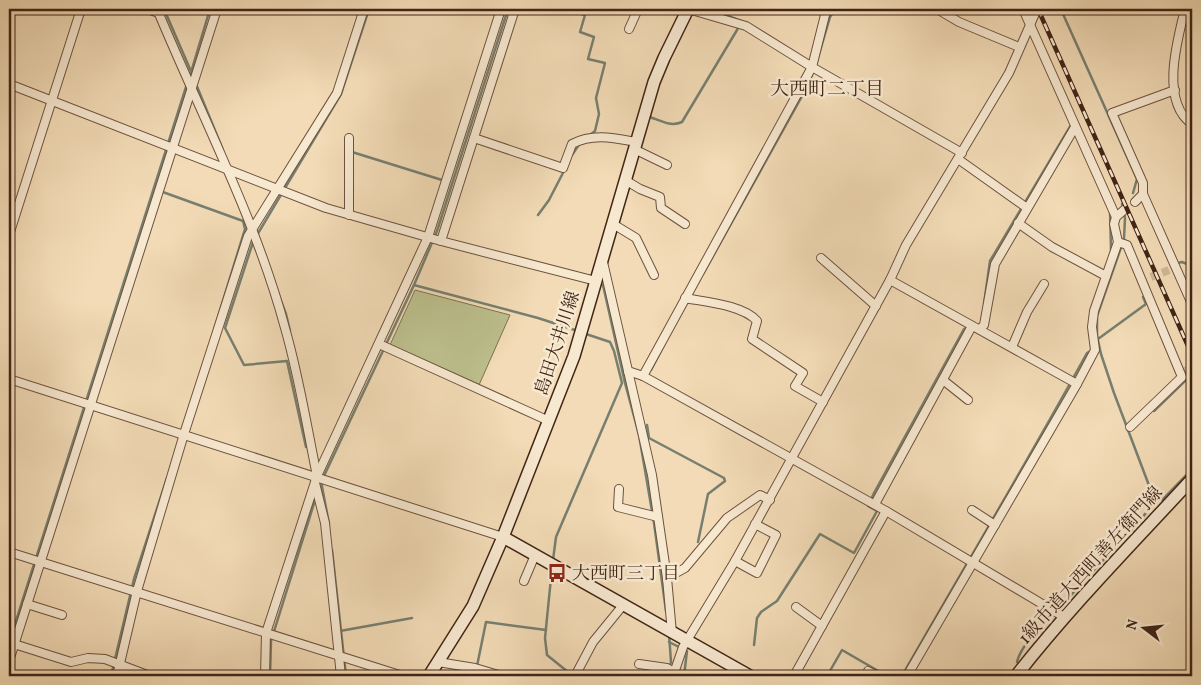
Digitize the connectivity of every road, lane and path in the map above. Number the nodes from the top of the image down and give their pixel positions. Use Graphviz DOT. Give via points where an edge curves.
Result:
graph roads {
  1 [pos="81,9"];
  2 [pos="147,9"];
  3 [pos="217,9"];
  4 [pos="364,9"];
  5 [pos="501,9"];
  6 [pos="515,9"];
  7 [pos="638,9"];
  8 [pos="688,9"];
  9 [pos="828,9"];
  10 [pos="937,9"];
  11 [pos="1023,9"];
  12 [pos="1037,9"];
  13 [pos="1185,9"];
  14 [pos="158,11"];
  15 [pos="1031,25"];
  16 [pos="629,29"];
  17 [pos="1019,47"];
  18 [pos="812,67"];
  19 [pos="9,84"];
  20 [pos="192,86"];
  21 [pos="1175,90"];
  22 [pos="52,101"];
  23 [pos="1192,124"];
  24 [pos="1075,128"];
  25 [pos="349,138"];
  26 [pos="474,138"];
  27 [pos="635,145"];
  28 [pos="172,148"];
  29 [pos="960,156"];
  30 [pos="667,165"];
  31 [pos="228,169"];
  32 [pos="625,180"];
  33 [pos="277,189"];
  34 [pos="1143,194"];
  35 [pos="1135,202"];
  36 [pos="1027,208"];
  37 [pos="1124,210"];
  38 [pos="349,215"];
  39 [pos="1116,217"];
  40 [pos="613,224"];
  41 [pos="686,224"];
  42 [pos="1018,224"];
  43 [pos="252,230"];
  44 [pos="9,235"];
  45 [pos="428,237"];
  46 [pos="441,241"];
  47 [pos="1118,242"];
  48 [pos="821,258"];
  49 [pos="602,260"];
  50 [pos="654,275"];
  51 [pos="1106,276"];
  52 [pos="1151,277"];
  53 [pos="596,280"];
  54 [pos="890,280"];
  55 [pos="1142,281"];
  56 [pos="1044,284"];
  57 [pos="685,298"];
  58 [pos="1192,304"];
  59 [pos="876,306"];
  60 [pos="972,326"];
  61 [pos="980,329"];
  62 [pos="379,344"];
  63 [pos="1012,347"];
  64 [pos="628,371"];
  65 [pos="643,376"];
  66 [pos="9,378"];
  67 [pos="943,380"];
  68 [pos="1076,384"];
  69 [pos="968,400"];
  70 [pos="823,402"];
  71 [pos="90,404"];
  72 [pos="549,421"];
  73 [pos="1130,427"];
  74 [pos="184,434"];
  75 [pos="792,459"];
  76 [pos="316,479"];
  77 [pos="1192,479"];
  78 [pos="619,489"];
  79 [pos="770,500"];
  80 [pos="875,504"];
  81 [pos="886,510"];
  82 [pos="972,510"];
  83 [pos="658,516"];
  84 [pos="755,524"];
  85 [pos="995,525"];
  86 [pos="503,537"];
  87 [pos="9,552"];
  88 [pos="535,555"];
  89 [pos="39,562"];
  90 [pos="736,562"];
  91 [pos="973,562"];
  92 [pos="667,578"];
  93 [pos="524,581"];
  94 [pos="137,591"];
  95 [pos="26,604"];
  96 [pos="624,604"];
  97 [pos="796,607"];
  98 [pos="62,615"];
  99 [pos="1064,617"];
  100 [pos="822,626"];
  101 [pos="672,632"];
  102 [pos="266,634"];
  103 [pos="688,641"];
  104 [pos="14,644"];
  105 [pos="339,656"];
  106 [pos="9,661"];
  107 [pos="438,662"];
  108 [pos="120,664"];
  109 [pos="639,664"];
  110 [pos="475,668"];
  111 [pos="731,671"];
  112 [pos="868,671"];
  113 [pos="673,674"];
  114 [pos="117,676"];
  115 [pos="150,676"];
  116 [pos="264,676"];
  117 [pos="341,676"];
  118 [pos="403,676"];
  119 [pos="429,676"];
  120 [pos="470,676"];
  121 [pos="502,676"];
  122 [pos="575,676"];
  123 [pos="750,676"];
  124 [pos="794,676"];
  125 [pos="878,676"];
  126 [pos="907,676"];
  127 [pos="1016,676"];
  1 -- 22 [label="street"];
  2 -- 14 [label="street"];
  3 -- 20 [label="street"];
  4 -- 33 [label="street" via="337,94"];
  5 -- 45 [label="street"];
  6 -- 26 [label="street"];
  7 -- 16 [label="street"];
  8 -- 18 [label="street" via="746,26"];
  8 -- 27 [label="main road, 島田大井川線" via="654,82"];
  9 -- 18 [label="street"];
  10 -- 17 [label="street" via="959,22"];
  11 -- 15 [label="street"];
  12 -- 15 [label="street"];
  13 -- 21 [label="street" via="1174,71"];
  14 -- 20 [label="street"];
  15 -- 17 [label="street"];
  15 -- 24 [label="street"];
  17 -- 29 [label="street" via="1009,73"];
  18 -- 29 [label="street"];
  18 -- 57 [label="street"];
  19 -- 22 [label="street"];
  20 -- 28 [label="street"];
  20 -- 31 [label="street"];
  21 -- 23 [label="street" via="1175,100 1184,119"];
  21 -- 34 [label="street" via="1112,113 1143,184"];
  22 -- 28 [label="street"];
  22 -- 44 [label="street"];
  24 -- 36 [label="street"];
  24 -- 39 [label="street"];
  25 -- 38 [label="street"];
  26 -- 27 [label="street" via="563,168 572,144 582,139 594,136"];
  26 -- 46 [label="street"];
  27 -- 30 [label="street"];
  27 -- 32 [label="main road, 島田大井川線"];
  28 -- 31 [label="street"];
  28 -- 71 [label="street"];
  29 -- 36 [label="street"];
  29 -- 54 [label="street" via="906,245"];
  31 -- 33 [label="street"];
  31 -- 43 [label="street"];
  32 -- 40 [label="main road, 島田大井川線"];
  32 -- 41 [label="street" via="660,197 661,208"];
  33 -- 38 [label="street"];
  33 -- 43 [label="street"];
  34 -- 35 [label="street"];
  34 -- 58 [label="street" via="1172,268"];
  36 -- 42 [label="street"];
  37 -- 39 [label="street"];
  38 -- 45 [label="street"];
  39 -- 47 [label="street" via="1114,224"];
  40 -- 49 [label="main road, 島田大井川線"];
  40 -- 50 [label="street" via="636,238"];
  42 -- 51 [label="street" via="1052,247"];
  42 -- 61 [label="street" via="995,264 984,325"];
  43 -- 74 [label="street"];
  43 -- 76 [label="street" via="285,329"];
  45 -- 46 [label="street"];
  45 -- 62 [label="street"];
  46 -- 53 [label="street"];
  47 -- 51 [label="street"];
  47 -- 55 [label="street" via="1127,245"];
  48 -- 59 [label="street"];
  49 -- 53 [label="main road, 島田大井川線"];
  49 -- 64 [label="street"];
  51 -- 68 [label="street" via="1094,311 1095,350"];
  52 -- 55 [label="street"];
  53 -- 72 [label="main road, 島田大井川線" via="574,356"];
  54 -- 59 [label="street"];
  54 -- 60 [label="street"];
  55 -- 73 [label="street" via="1182,377"];
  56 -- 63 [label="street"];
  57 -- 65 [label="street"];
  57 -- 70 [label="street" via="752,315 757,321 752,339 804,373 795,386"];
  59 -- 70 [label="street"];
  60 -- 61 [label="street"];
  60 -- 67 [label="street"];
  61 -- 63 [label="street"];
  62 -- 72 [label="street"];
  62 -- 76 [label="street"];
  63 -- 68 [label="street"];
  64 -- 65 [label="street"];
  64 -- 83 [label="street"];
  65 -- 75 [label="street"];
  66 -- 71 [label="street"];
  67 -- 69 [label="street"];
  67 -- 80 [label="street"];
  68 -- 85 [label="street"];
  70 -- 75 [label="street"];
  71 -- 74 [label="street"];
  71 -- 89 [label="street"];
  72 -- 86 [label="main road, 島田大井川線"];
  74 -- 76 [label="street"];
  74 -- 94 [label="street"];
  75 -- 79 [label="street"];
  75 -- 80 [label="street"];
  76 -- 86 [label="street"];
  76 -- 102 [label="street"];
  76 -- 105 [label="street"];
  77 -- 99 [label="main road, 1級市道大西町善左衛門線"];
  78 -- 83 [label="street" via="618,507"];
  79 -- 84 [label="street"];
  79 -- 92 [label="street" via="760,495 727,518 685,568"];
  80 -- 81 [label="street"];
  81 -- 91 [label="street"];
  81 -- 100 [label="street"];
  82 -- 85 [label="street"];
  83 -- 92 [label="street"];
  84 -- 90 [label="street"];
  84 -- 90 [label="street" via="776,535 757,573"];
  85 -- 91 [label="street"];
  86 -- 88 [label="main road"];
  86 -- 107 [label="main road, 島田大井川線" via="473,606"];
  87 -- 89 [label="street"];
  88 -- 93 [label="street"];
  88 -- 96 [label="main road"];
  89 -- 94 [label="street"];
  89 -- 95 [label="street"];
  90 -- 103 [label="street"];
  91 -- 99 [label="street"];
  91 -- 126 [label="street"];
  92 -- 101 [label="street"];
  94 -- 102 [label="street"];
  94 -- 108 [label="street"];
  95 -- 98 [label="street"];
  95 -- 104 [label="street"];
  96 -- 101 [label="main road"];
  96 -- 122 [label="street" via="593,642"];
  97 -- 100 [label="street"];
  99 -- 127 [label="main road, 1級市道大西町善左衛門線"];
  100 -- 124 [label="street"];
  101 -- 103 [label="main road"];
  102 -- 105 [label="street"];
  102 -- 116 [label="street"];
  103 -- 111 [label="main road"];
  103 -- 113 [label="street"];
  104 -- 106 [label="street"];
  104 -- 108 [label="street" via="71,662 88,658"];
  105 -- 117 [label="street"];
  105 -- 118 [label="street"];
  107 -- 110 [label="street"];
  107 -- 119 [label="main road, 島田大井川線"];
  108 -- 114 [label="street"];
  108 -- 115 [label="street"];
  109 -- 113 [label="street" via="667,668"];
  110 -- 120 [label="street"];
  110 -- 121 [label="street"];
  111 -- 123 [label="main road"];
  112 -- 125 [label="street"];
}
